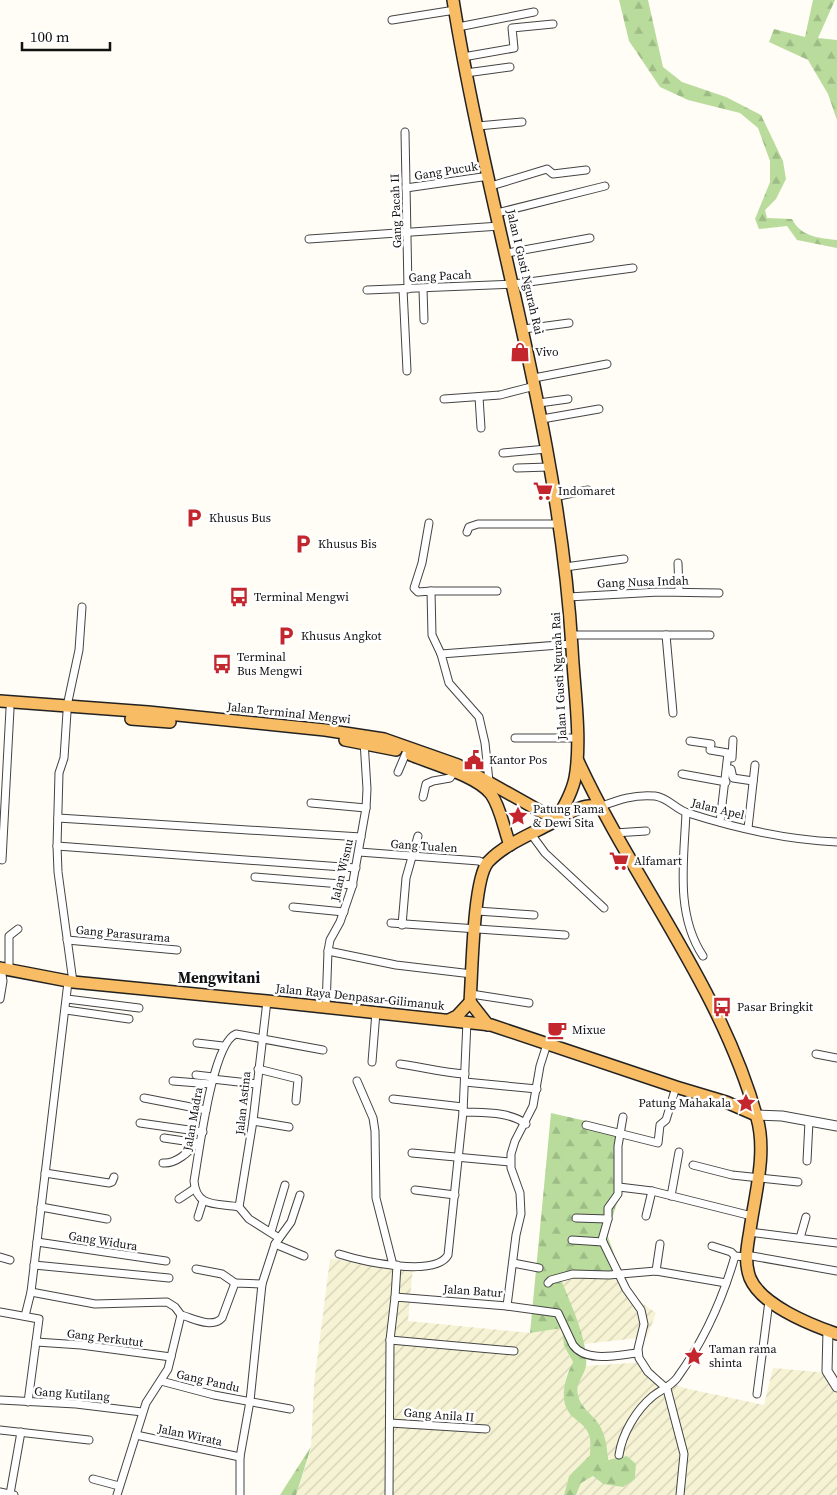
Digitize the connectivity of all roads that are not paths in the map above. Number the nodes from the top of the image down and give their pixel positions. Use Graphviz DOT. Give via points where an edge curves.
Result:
graph roads {
  1 [pos="456,3"];
  2 [pos="534,12"];
  3 [pos="392,20"];
  4 [pos="553,24"];
  5 [pos="458,27"];
  6 [pos="463,57"];
  7 [pos="510,67"];
  8 [pos="466,73"];
  9 [pos="522,122"];
  10 [pos="478,126"];
  11 [pos="405,132"];
  12 [pos="586,170"];
  13 [pos="490,181"];
  14 [pos="605,186"];
  15 [pos="406,188"];
  16 [pos="497,212"];
  17 [pos="500,226"];
  18 [pos="407,232"];
  19 [pos="590,238"];
  20 [pos="309,239"];
  21 [pos="507,253"];
  22 [pos="633,268"];
  23 [pos="514,284"];
  24 [pos="406,289"];
  25 [pos="423,289"];
  26 [pos="368,290"];
  27 [pos="424,320"];
  28 [pos="569,324"];
  29 [pos="524,330"];
  30 [pos="607,364"];
  31 [pos="406,371"];
  32 [pos="534,382"];
  33 [pos="479,397"];
  34 [pos="444,399"];
  35 [pos="568,399"];
  36 [pos="539,403"];
  37 [pos="599,409"];
  38 [pos="542,420"];
  39 [pos="481,428"];
  40 [pos="546,448"];
  41 [pos="503,453"];
  42 [pos="549,467"];
  43 [pos="517,468"];
  44 [pos="588,490"];
  45 [pos="554,497"];
  46 [pos="429,523"];
  47 [pos="558,524"];
  48 [pos="467,532"];
  49 [pos="624,559"];
  50 [pos="678,562"];
  51 [pos="565,567"];
  52 [pos="431,591"];
  53 [pos="497,591"];
  54 [pos="679,592"];
  55 [pos="719,592"];
  56 [pos="568,597"];
  57 [pos="82,607"];
  58 [pos="666,635"];
  59 [pos="710,635"];
  60 [pos="571,640"];
  61 [pos="441,654"];
  62 [pos="0,701"];
  63 [pos="5,708"];
  64 [pos="67,709"];
  65 [pos="673,713"];
  66 [pos="515,738"];
  67 [pos="577,738"];
  68 [pos="364,739"];
  69 [pos="733,740"];
  70 [pos="690,741"];
  71 [pos="406,753"];
  72 [pos="578,762"];
  73 [pos="755,765"];
  74 [pos="456,768"];
  75 [pos="398,772"];
  76 [pos="682,774"];
  77 [pos="489,781"];
  78 [pos="752,781"];
  79 [pos="726,782"];
  80 [pos="422,797"];
  81 [pos="311,803"];
  82 [pos="599,807"];
  83 [pos="366,808"];
  84 [pos="686,813"];
  85 [pos="58,818"];
  86 [pos="556,820"];
  87 [pos="720,822"];
  88 [pos="748,828"];
  89 [pos="646,832"];
  90 [pos="614,833"];
  91 [pos="531,834"];
  92 [pos="418,836"];
  93 [pos="361,837"];
  94 [pos="837,842"];
  95 [pos="57,846"];
  96 [pos="510,846"];
  97 [pos="359,852"];
  98 [pos="413,858"];
  99 [pos="2,860"];
  100 [pos="486,864"];
  101 [pos="356,868"];
  102 [pos="255,877"];
  103 [pos="353,885"];
  104 [pos="294,907"];
  105 [pos="604,908"];
  106 [pos="477,911"];
  107 [pos="344,912"];
  108 [pos="534,915"];
  109 [pos="391,923"];
  110 [pos="402,925"];
  111 [pos="18,929"];
  112 [pos="475,930"];
  113 [pos="565,935"];
  114 [pos="67,940"];
  115 [pos="178,950"];
  116 [pos="328,951"];
  117 [pos="703,956"];
  118 [pos="6,969"];
  119 [pos="475,971"];
  120 [pos="71,982"];
  121 [pos="470,998"];
  122 [pos="0,999"];
  123 [pos="67,999"];
  124 [pos="267,1000"];
  125 [pos="529,1003"];
  126 [pos="326,1007"];
  127 [pos="139,1008"];
  128 [pos="66,1010"];
  129 [pos="376,1012"];
  130 [pos="129,1018"];
  131 [pos="449,1020"];
  132 [pos="467,1021"];
  133 [pos="488,1025"];
  134 [pos="261,1038"];
  135 [pos="197,1043"];
  136 [pos="547,1044"];
  137 [pos="224,1046"];
  138 [pos="323,1050"];
  139 [pos="816,1054"];
  140 [pos="837,1058"];
  141 [pos="372,1062"];
  142 [pos="400,1064"];
  143 [pos="258,1069"];
  144 [pos="465,1074"];
  145 [pos="196,1075"];
  146 [pos="212,1080"];
  147 [pos="173,1081"];
  148 [pos="357,1081"];
  149 [pos="465,1082"];
  150 [pos="257,1084"];
  151 [pos="676,1087"];
  152 [pos="537,1089"];
  153 [pos="748,1090"];
  154 [pos="144,1098"];
  155 [pos="393,1099"];
  156 [pos="296,1101"];
  157 [pos="726,1102"];
  158 [pos="206,1110"];
  159 [pos="463,1110"];
  160 [pos="756,1115"];
  161 [pos="623,1117"];
  162 [pos="253,1121"];
  163 [pos="809,1121"];
  164 [pos="140,1123"];
  165 [pos="526,1124"];
  166 [pos="586,1126"];
  167 [pos="837,1126"];
  168 [pos="288,1127"];
  169 [pos="203,1132"];
  170 [pos="619,1135"];
  171 [pos="164,1138"];
  172 [pos="198,1143"];
  173 [pos="679,1152"];
  174 [pos="412,1153"];
  175 [pos="458,1158"];
  176 [pos="807,1161"];
  177 [pos="163,1162"];
  178 [pos="510,1162"];
  179 [pos="693,1165"];
  180 [pos="45,1173"];
  181 [pos="114,1177"];
  182 [pos="757,1178"];
  183 [pos="798,1182"];
  184 [pos="285,1185"];
  185 [pos="619,1187"];
  186 [pos="194,1189"];
  187 [pos="415,1190"];
  188 [pos="652,1191"];
  189 [pos="300,1195"];
  190 [pos="455,1195"];
  191 [pos="671,1196"];
  192 [pos="179,1199"];
  193 [pos="202,1201"];
  194 [pos="41,1206"];
  195 [pos="239,1207"];
  196 [pos="646,1216"];
  197 [pos="752,1216"];
  198 [pos="198,1217"];
  199 [pos="806,1217"];
  200 [pos="107,1218"];
  201 [pos="576,1218"];
  202 [pos="608,1219"];
  203 [pos="271,1232"];
  204 [pos="749,1232"];
  205 [pos="800,1238"];
  206 [pos="572,1240"];
  207 [pos="277,1241"];
  208 [pos="37,1242"];
  209 [pos="603,1242"];
  210 [pos="837,1243"];
  211 [pos="660,1244"];
  212 [pos="712,1246"];
  213 [pos="339,1254"];
  214 [pos="304,1256"];
  215 [pos="742,1256"];
  216 [pos="0,1258"];
  217 [pos="10,1260"];
  218 [pos="166,1261"];
  219 [pos="512,1263"];
  220 [pos="34,1265"];
  221 [pos="395,1265"];
  222 [pos="539,1268"];
  223 [pos="196,1269"];
  224 [pos="656,1271"];
  225 [pos="837,1272"];
  226 [pos="618,1273"];
  227 [pos="169,1278"];
  228 [pos="235,1283"];
  229 [pos="548,1283"];
  230 [pos="262,1284"];
  231 [pos="726,1284"];
  232 [pos="31,1292"];
  233 [pos="394,1297"];
  234 [pos="769,1301"];
  235 [pos="507,1306"];
  236 [pos="0,1312"];
  237 [pos="181,1315"];
  238 [pos="25,1316"];
  239 [pos="832,1332"];
  240 [pos="390,1340"];
  241 [pos="36,1342"];
  242 [pos="514,1350"];
  243 [pos="637,1353"];
  244 [pos="171,1357"];
  245 [pos="161,1381"];
  246 [pos="837,1387"];
  247 [pos="667,1389"];
  248 [pos="757,1394"];
  249 [pos="0,1400"];
  250 [pos="250,1401"];
  251 [pos="28,1402"];
  252 [pos="290,1409"];
  253 [pos="142,1412"];
  254 [pos="390,1423"];
  255 [pos="486,1429"];
  256 [pos="0,1430"];
  257 [pos="21,1432"];
  258 [pos="136,1434"];
  259 [pos="89,1440"];
  260 [pos="619,1455"];
  261 [pos="240,1458"];
  262 [pos="92,1479"];
  263 [pos="119,1486"];
  264 [pos="0,1492"];
  265 [pos="12,1494"];
  266 [pos="117,1495"];
  267 [pos="240,1495"];
  268 [pos="389,1495"];
  269 [pos="680,1495"];
  1 -- 3 [label="street"];
  1 -- 5 [label="highway, Jalan I Gusti Ngurah Rai"];
  2 -- 5 [label="street"];
  4 -- 6 [label="street" via="512,28 514,48"];
  5 -- 6 [label="highway, Jalan I Gusti Ngurah Rai"];
  6 -- 8 [label="highway, Jalan I Gusti Ngurah Rai"];
  7 -- 8 [label="street"];
  8 -- 10 [label="highway, Jalan I Gusti Ngurah Rai"];
  9 -- 10 [label="street"];
  10 -- 13 [label="highway, Jalan I Gusti Ngurah Rai"];
  11 -- 15 [label="street, Gang Pacah II"];
  12 -- 13 [label="street, Gang Pucuk" via="553,174 547,169"];
  13 -- 15 [label="street, Gang Pucuk"];
  13 -- 16 [label="highway, Jalan I Gusti Ngurah Rai"];
  14 -- 16 [label="street"];
  15 -- 18 [label="street, Gang Pacah II"];
  16 -- 17 [label="highway, Jalan I Gusti Ngurah Rai"];
  17 -- 18 [label="street"];
  17 -- 21 [label="highway, Jalan I Gusti Ngurah Rai"];
  18 -- 20 [label="street"];
  18 -- 24 [label="street, Gang Pacah II"];
  19 -- 21 [label="street"];
  21 -- 23 [label="highway, Jalan I Gusti Ngurah Rai"];
  22 -- 23 [label="street, Gang Pacah"];
  23 -- 25 [label="street, Gang Pacah"];
  23 -- 29 [label="highway, Jalan I Gusti Ngurah Rai"];
  24 -- 25 [label="street, Gang Pacah"];
  24 -- 26 [label="street, Gang Pacah"];
  24 -- 31 [label="street, Gang Pacah II"];
  25 -- 27 [label="street"];
  28 -- 29 [label="street"];
  29 -- 32 [label="highway, Jalan I Gusti Ngurah Rai"];
  30 -- 32 [label="street"];
  32 -- 33 [label="street" via="500,395"];
  32 -- 36 [label="highway, Jalan I Gusti Ngurah Rai"];
  33 -- 34 [label="street"];
  33 -- 39 [label="street"];
  35 -- 36 [label="street"];
  36 -- 38 [label="highway, Jalan I Gusti Ngurah Rai"];
  37 -- 38 [label="street"];
  38 -- 40 [label="highway, Jalan I Gusti Ngurah Rai"];
  40 -- 41 [label="street"];
  40 -- 42 [label="highway, Jalan I Gusti Ngurah Rai"];
  42 -- 43 [label="street"];
  42 -- 45 [label="highway, Jalan I Gusti Ngurah Rai"];
  44 -- 45 [label="street"];
  45 -- 47 [label="highway, Jalan I Gusti Ngurah Rai"];
  46 -- 52 [label="street" via="414,588 418,592"];
  47 -- 48 [label="street" via="478,524"];
  47 -- 51 [label="highway, Jalan I Gusti Ngurah Rai"];
  49 -- 51 [label="street"];
  50 -- 54 [label="street"];
  51 -- 56 [label="highway, Jalan I Gusti Ngurah Rai"];
  52 -- 53 [label="street"];
  52 -- 61 [label="street" via="432,635"];
  54 -- 55 [label="street, Gang Nusa Indah"];
  54 -- 56 [label="street, Gang Nusa Indah"];
  56 -- 60 [label="highway, Jalan I Gusti Ngurah Rai"];
  57 -- 64 [label="street" via="79,650"];
  58 -- 59 [label="street"];
  58 -- 60 [label="street"];
  58 -- 65 [label="street"];
  60 -- 61 [label="street"];
  60 -- 67 [label="highway, Jalan I Gusti Ngurah Rai"];
  61 -- 77 [label="street" via="448,683 479,717"];
  62 -- 64 [label="highway, Jalan Terminal Mengwi"];
  63 -- 64 [label="highway, Jalan Terminal Mengwi"];
  63 -- 99 [label="street"];
  64 -- 68 [label="highway, Jalan Terminal Mengwi"];
  64 -- 85 [label="street" via="64,758 59,773"];
  66 -- 67 [label="street"];
  67 -- 72 [label="highway, Jalan I Gusti Ngurah Rai"];
  68 -- 71 [label="highway, Jalan Terminal Mengwi"];
  68 -- 74 [label="highway, Jalan Terminal Mengwi" via="411,748"];
  68 -- 83 [label="street, Jalan Wisnu"];
  69 -- 78 [label="street" via="731,776"];
  70 -- 79 [label="street" via="711,744 710,750 728,753"];
  71 -- 74 [label="highway, Jalan Terminal Mengwi"];
  71 -- 75 [label="street"];
  72 -- 82 [label="highway"];
  72 -- 86 [label="highway" via="574,785"];
  73 -- 78 [label="street"];
  74 -- 77 [label="highway, Jalan Terminal Mengwi"];
  74 -- 80 [label="street" via="450,778 426,784"];
  74 -- 96 [label="highway, Jalan Terminal Mengwi" via="492,796"];
  76 -- 79 [label="street"];
  77 -- 86 [label="highway, Jalan Terminal Mengwi"];
  78 -- 88 [label="street"];
  79 -- 87 [label="street"];
  81 -- 83 [label="street"];
  82 -- 84 [label="street, Jalan Apel" via="635,796 656,796"];
  82 -- 86 [label="highway" via="582,808"];
  82 -- 90 [label="highway"];
  83 -- 93 [label="street, Jalan Wisnu"];
  84 -- 87 [label="street, Jalan Apel"];
  84 -- 117 [label="street" via="683,892 692,940"];
  85 -- 93 [label="street"];
  85 -- 95 [label="street"];
  86 -- 91 [label="highway"];
  87 -- 88 [label="street, Jalan Apel"];
  88 -- 94 [label="street, Jalan Apel" via="794,840"];
  89 -- 90 [label="street"];
  90 -- 153 [label="highway" via="711,1002"];
  91 -- 96 [label="highway"];
  91 -- 105 [label="street" via="545,853"];
  92 -- 98 [label="street"];
  93 -- 97 [label="street, Jalan Wisnu"];
  95 -- 101 [label="street"];
  95 -- 114 [label="street"];
  96 -- 100 [label="highway"];
  97 -- 98 [label="street, Gang Tualen"];
  97 -- 101 [label="street, Jalan Wisnu"];
  98 -- 100 [label="street, Gang Tualen" via="470,860"];
  98 -- 110 [label="street" via="406,878"];
  100 -- 106 [label="highway" via="481,875"];
  101 -- 103 [label="street, Jalan Wisnu"];
  102 -- 103 [label="street"];
  103 -- 107 [label="street, Jalan Wisnu"];
  104 -- 107 [label="street"];
  106 -- 108 [label="street"];
  106 -- 112 [label="highway"];
  107 -- 116 [label="street, Jalan Wisnu"];
  109 -- 110 [label="street"];
  110 -- 112 [label="street"];
  111 -- 118 [label="street" via="9,936"];
  112 -- 113 [label="street"];
  112 -- 119 [label="highway"];
  114 -- 115 [label="street, Gang Parasurama"];
  114 -- 120 [label="street"];
  116 -- 119 [label="street" via="396,966"];
  116 -- 126 [label="street, Jalan Wisnu"];
  118 -- 120 [label="highway, Jalan Raya Denpasar-Gilimanuk"];
  118 -- 122 [label="street"];
  119 -- 121 [label="highway"];
  120 -- 123 [label="street"];
  120 -- 124 [label="highway, Jalan Raya Denpasar-Gilimanuk"];
  121 -- 125 [label="street"];
  121 -- 131 [label="highway, Jalan Raya Denpasar-Gilimanuk" via="464,1010"];
  121 -- 133 [label="highway"];
  123 -- 127 [label="street"];
  123 -- 128 [label="street"];
  124 -- 126 [label="highway, Jalan Raya Denpasar-Gilimanuk"];
  124 -- 134 [label="street, Jalan Astina"];
  126 -- 129 [label="highway, Jalan Raya Denpasar-Gilimanuk"];
  128 -- 130 [label="street"];
  128 -- 180 [label="street"];
  129 -- 131 [label="highway, Jalan Raya Denpasar-Gilimanuk"];
  129 -- 141 [label="street"];
  131 -- 132 [label="highway, Jalan Raya Denpasar-Gilimanuk"];
  132 -- 133 [label="highway, Jalan Raya Denpasar-Gilimanuk"];
  132 -- 144 [label="street"];
  133 -- 136 [label="highway, Jalan Raya Denpasar-Gilimanuk"];
  134 -- 137 [label="street" via="236,1034"];
  134 -- 138 [label="street"];
  134 -- 143 [label="street, Jalan Astina"];
  135 -- 137 [label="street"];
  136 -- 151 [label="highway, Jalan Raya Denpasar-Gilimanuk"];
  136 -- 152 [label="street"];
  137 -- 146 [label="street, Jalan Madra"];
  139 -- 140 [label="street"];
  142 -- 144 [label="street" via="431,1067 441,1073"];
  143 -- 150 [label="street, Jalan Astina"];
  143 -- 156 [label="street" via="298,1079"];
  144 -- 149 [label="street"];
  145 -- 146 [label="street"];
  146 -- 147 [label="street"];
  146 -- 150 [label="street"];
  146 -- 158 [label="street, Jalan Madra"];
  148 -- 221 [label="street" via="376,1131 376,1198"];
  149 -- 152 [label="street"];
  149 -- 159 [label="street"];
  150 -- 162 [label="street, Jalan Astina"];
  151 -- 157 [label="highway, Jalan Raya Denpasar-Gilimanuk"];
  151 -- 170 [label="street" via="666,1120 660,1125 658,1143"];
  152 -- 165 [label="street"];
  153 -- 157 [label="highway" via="740,1100"];
  153 -- 160 [label="highway"];
  154 -- 158 [label="street"];
  155 -- 159 [label="street"];
  157 -- 160 [label="highway, Jalan Raya Denpasar-Gilimanuk"];
  158 -- 169 [label="street, Jalan Madra"];
  159 -- 165 [label="street" via="520,1119"];
  159 -- 175 [label="street"];
  160 -- 163 [label="street"];
  160 -- 182 [label="highway" via="761,1143"];
  161 -- 170 [label="street"];
  162 -- 168 [label="street"];
  162 -- 195 [label="street, Jalan Astina"];
  163 -- 167 [label="street"];
  163 -- 176 [label="street"];
  164 -- 169 [label="street"];
  165 -- 178 [label="street" via="512,1147"];
  166 -- 170 [label="street"];
  169 -- 172 [label="street, Jalan Madra"];
  170 -- 185 [label="street"];
  171 -- 172 [label="street"];
  172 -- 177 [label="street" via="171,1162"];
  172 -- 186 [label="street, Jalan Madra"];
  173 -- 191 [label="street"];
  174 -- 175 [label="street"];
  175 -- 178 [label="street"];
  175 -- 190 [label="street"];
  178 -- 219 [label="street, Jalan Batur" via="522,1207"];
  179 -- 182 [label="street"];
  180 -- 181 [label="street" via="109,1183"];
  180 -- 194 [label="street"];
  182 -- 183 [label="street"];
  182 -- 197 [label="highway"];
  184 -- 203 [label="street"];
  185 -- 188 [label="street"];
  185 -- 202 [label="street" via="617,1199 609,1206"];
  186 -- 192 [label="street"];
  186 -- 193 [label="street"];
  187 -- 190 [label="street"];
  188 -- 191 [label="street"];
  188 -- 196 [label="street"];
  189 -- 207 [label="street" via="291,1222"];
  190 -- 221 [label="street" via="450,1248 446,1258 431,1267"];
  191 -- 197 [label="street"];
  193 -- 195 [label="street"];
  193 -- 198 [label="street"];
  194 -- 200 [label="street"];
  194 -- 208 [label="street"];
  195 -- 203 [label="street" via="250,1219"];
  197 -- 204 [label="highway"];
  199 -- 205 [label="street"];
  201 -- 202 [label="street"];
  202 -- 209 [label="street"];
  203 -- 207 [label="street"];
  204 -- 205 [label="street"];
  204 -- 215 [label="highway"];
  205 -- 210 [label="street"];
  206 -- 209 [label="street"];
  207 -- 214 [label="street"];
  207 -- 230 [label="street"];
  208 -- 218 [label="street, Gang Widura"];
  208 -- 220 [label="street"];
  209 -- 226 [label="street"];
  211 -- 224 [label="street"];
  212 -- 215 [label="street"];
  213 -- 221 [label="street"];
  215 -- 225 [label="street"];
  215 -- 231 [label="street"];
  215 -- 234 [label="highway" via="750,1279"];
  216 -- 217 [label="street"];
  219 -- 222 [label="street"];
  219 -- 235 [label="street, Jalan Batur"];
  220 -- 227 [label="street"];
  220 -- 232 [label="street"];
  221 -- 233 [label="street"];
  223 -- 228 [label="street" via="222,1274"];
  224 -- 226 [label="street"];
  224 -- 231 [label="street"];
  226 -- 229 [label="street" via="574,1274"];
  226 -- 243 [label="street" via="641,1310 643,1331"];
  228 -- 230 [label="street"];
  228 -- 237 [label="street" via="218,1322"];
  230 -- 250 [label="street"];
  231 -- 247 [label="street" via="683,1369"];
  232 -- 237 [label="street" via="95,1304 167,1302"];
  232 -- 238 [label="street"];
  233 -- 235 [label="street, Jalan Batur"];
  233 -- 240 [label="street"];
  234 -- 239 [label="highway"];
  234 -- 248 [label="street"];
  235 -- 243 [label="street" via="558,1313 576,1350 586,1355"];
  236 -- 238 [label="street"];
  237 -- 244 [label="street"];
  238 -- 241 [label="street" via="39,1319"];
  239 -- 246 [label="street" via="826,1371"];
  240 -- 242 [label="street"];
  240 -- 254 [label="street"];
  241 -- 244 [label="street, Gang Perkutut"];
  241 -- 251 [label="street"];
  243 -- 247 [label="street" via="648,1372"];
  244 -- 245 [label="street"];
  245 -- 250 [label="street, Gang Pandu"];
  245 -- 253 [label="street"];
  247 -- 260 [label="street" via="650,1398 627,1429"];
  247 -- 269 [label="street" via="683,1447"];
  249 -- 251 [label="street, Gang Kutilang"];
  250 -- 252 [label="street, Gang Pandu"];
  250 -- 261 [label="street"];
  251 -- 253 [label="street, Gang Kutilang" via="94,1405"];
  253 -- 258 [label="street"];
  254 -- 255 [label="street, Gang Anila II"];
  254 -- 268 [label="street"];
  256 -- 257 [label="street"];
  257 -- 259 [label="street"];
  257 -- 265 [label="street"];
  258 -- 261 [label="street, Jalan Wirata"];
  258 -- 263 [label="street"];
  261 -- 267 [label="street"];
  262 -- 263 [label="street"];
  263 -- 266 [label="street"];
  264 -- 265 [label="street"];
}
